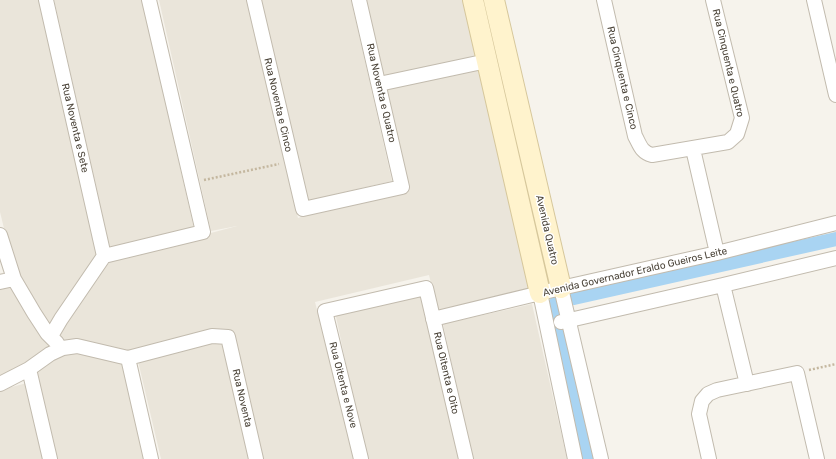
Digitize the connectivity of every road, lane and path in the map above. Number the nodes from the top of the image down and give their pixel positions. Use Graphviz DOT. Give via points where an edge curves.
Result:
graph roads {
  1 [pos="46,0"];
  2 [pos="149,0"];
  3 [pos="254,0"];
  4 [pos="359,0"];
  5 [pos="473,0"];
  6 [pos="494,0"];
  7 [pos="604,0"];
  8 [pos="713,0"];
  9 [pos="814,0"];
  10 [pos="487,61"];
  11 [pos="379,84"];
  12 [pos="836,95"];
  13 [pos="692,149"];
  14 [pos="291,161"];
  15 [pos="192,183"];
  16 [pos="302,209"];
  17 [pos="836,223"];
  18 [pos="0,234"];
  19 [pos="717,253"];
  20 [pos="104,256"];
  21 [pos="836,258"];
  22 [pos="7,280"];
  23 [pos="722,285"];
  24 [pos="561,288"];
  25 [pos="540,294"];
  26 [pos="325,311"];
  27 [pos="433,319"];
  28 [pos="558,323"];
  29 [pos="51,336"];
  30 [pos="62,348"];
  31 [pos="128,358"];
  32 [pos="836,364"];
  33 [pos="29,369"];
  34 [pos="797,373"];
  35 [pos="0,384"];
  36 [pos="747,384"];
  37 [pos="50,459"];
  38 [pos="151,459"];
  39 [pos="256,459"];
  40 [pos="361,459"];
  41 [pos="466,459"];
  42 [pos="575,459"];
  43 [pos="601,459"];
  44 [pos="709,459"];
  45 [pos="817,459"];
  1 -- 20 [label="street, Rua Noventa e Sete"];
  2 -- 15 [label="street"];
  3 -- 14 [label="street, Rua Noventa e Cinco"];
  4 -- 11 [label="street, Rua Noventa e Quatro"];
  5 -- 10 [label="street, Avenida Quatro"];
  6 -- 24 [label="street, Avenida Quatro"];
  7 -- 13 [label="street, Rua Cinquenta e Cinco" via="635,136 640,146 645,153 652,155"];
  8 -- 13 [label="street, Rua Cinquenta e Quatro" via="742,118 737,134 728,142"];
  9 -- 12 [label="street"];
  10 -- 11 [label="street"];
  10 -- 25 [label="street, Avenida Quatro"];
  11 -- 16 [label="street, Rua Noventa e Quatro" via="402,187"];
  13 -- 19 [label="street"];
  14 -- 15 [label="path"];
  14 -- 16 [label="street, Rua Noventa e Cinco"];
  15 -- 20 [label="street" via="203,232"];
  17 -- 19 [label="street, Avenida Governador Eraldo Gueiros Leite"];
  18 -- 22 [label="street"];
  19 -- 24 [label="street, Avenida Governador Eraldo Gueiros Leite"];
  20 -- 29 [label="street"];
  21 -- 23 [label="street"];
  22 -- 29 [label="street"];
  23 -- 28 [label="street"];
  23 -- 36 [label="street"];
  24 -- 25 [label="street, Avenida Governador Eraldo Gueiros Leite"];
  24 -- 28 [label="street, Avenida Quatro"];
  25 -- 27 [label="street, Avenida Governador Eraldo Gueiros Leite"];
  25 -- 28 [label="street, Avenida Quatro"];
  26 -- 27 [label="street, Rua Oitenta e Oito" via="426,288"];
  26 -- 40 [label="street, Rua Oitenta e Nove"];
  27 -- 41 [label="street, Rua Oitenta e Oito"];
  28 -- 42 [label="street, Avenida Quatro"];
  28 -- 43 [label="street, Avenida Quatro"];
  29 -- 30 [label="street"];
  30 -- 31 [label="street" via="77,346"];
  30 -- 33 [label="street"];
  31 -- 38 [label="street"];
  31 -- 39 [label="street, Rua Noventa" via="212,336 228,337"];
  32 -- 34 [label="path"];
  33 -- 35 [label="street"];
  33 -- 37 [label="street"];
  34 -- 36 [label="street"];
  34 -- 45 [label="street"];
  36 -- 44 [label="street" via="717,390 708,394 702,402 698,414"];
}
